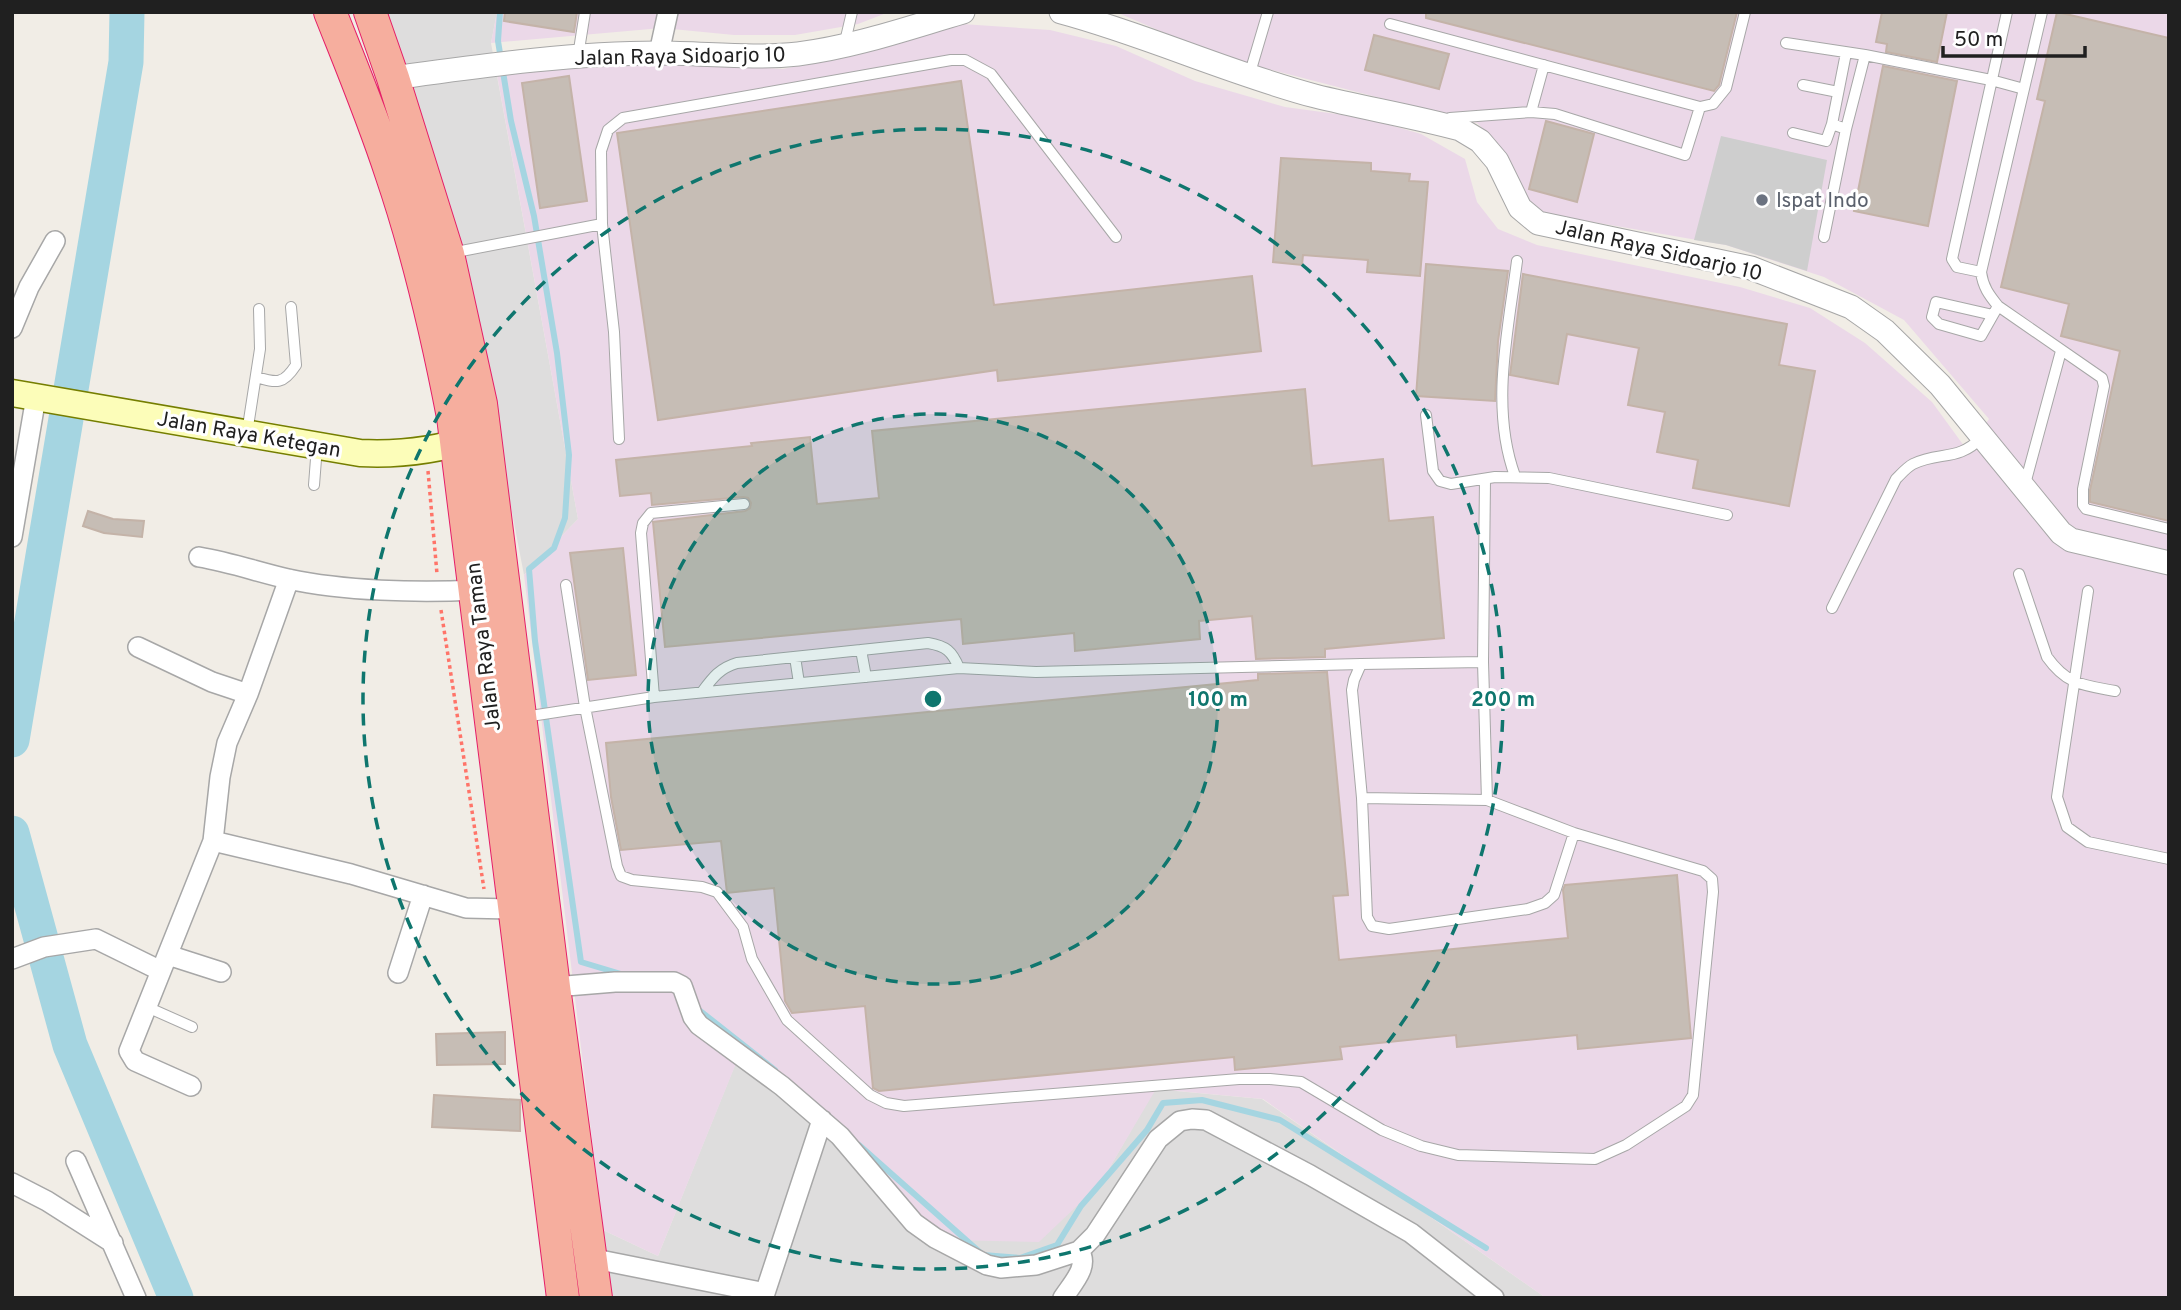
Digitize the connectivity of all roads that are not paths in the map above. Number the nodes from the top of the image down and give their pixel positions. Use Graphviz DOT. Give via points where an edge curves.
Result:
graph roads {
  1 [pos="330,12"];
  2 [pos="370,12"];
  3 [pos="585,12"];
  4 [pos="668,12"];
  5 [pos="852,12"];
  6 [pos="963,12"];
  7 [pos="1061,12"];
  8 [pos="1268,12"];
  9 [pos="1745,12"];
  10 [pos="2007,12"];
  11 [pos="2042,12"];
  12 [pos="1390,24"];
  13 [pos="1786,43"];
  14 [pos="844,47"];
  15 [pos="659,53"];
  16 [pos="1846,53"];
  17 [pos="1865,55"];
  18 [pos="578,56"];
  19 [pos="1544,65"];
  20 [pos="1249,76"];
  21 [pos="394,78"];
  22 [pos="1991,80"];
  23 [pos="1803,85"];
  24 [pos="2024,89"];
  25 [pos="1838,92"];
  26 [pos="1700,107"];
  27 [pos="1531,112"];
  28 [pos="1425,119"];
  29 [pos="1832,124"];
  30 [pos="1846,129"];
  31 [pos="1793,132"];
  32 [pos="603,224"];
  33 [pos="1116,237"];
  34 [pos="1824,237"];
  35 [pos="55,240"];
  36 [pos="447,254"];
  37 [pos="1517,261"];
  38 [pos="1981,272"];
  39 [pos="290,307"];
  40 [pos="259,309"];
  41 [pos="1995,311"];
  42 [pos="12,328"];
  43 [pos="2061,351"];
  44 [pos="256,377"];
  45 [pos="29,396"];
  46 [pos="1426,415"];
  47 [pos="469,425"];
  48 [pos="247,433"];
  49 [pos="1982,437"];
  50 [pos="619,439"];
  51 [pos="317,446"];
  52 [pos="1515,476"];
  53 [pos="1485,480"];
  54 [pos="314,485"];
  55 [pos="2024,488"];
  56 [pos="744,504"];
  57 [pos="1727,515"];
  58 [pos="2169,529"];
  59 [pos="13,532"];
  60 [pos="199,557"];
  61 [pos="2169,563"];
  62 [pos="485,572"];
  63 [pos="2019,574"];
  64 [pos="289,579"];
  65 [pos="566,585"];
  66 [pos="2088,591"];
  67 [pos="1832,608"];
  68 [pos="138,647"];
  69 [pos="861,650"];
  70 [pos="794,657"];
  71 [pos="1483,662"];
  72 [pos="1361,664"];
  73 [pos="959,668"];
  74 [pos="866,677"];
  75 [pos="799,683"];
  76 [pos="2074,683"];
  77 [pos="2115,691"];
  78 [pos="702,692"];
  79 [pos="248,694"];
  80 [pos="654,696"];
  81 [pos="585,708"];
  82 [pos="525,717"];
  83 [pos="1362,798"];
  84 [pos="1487,800"];
  85 [pos="1574,833"];
  86 [pos="213,841"];
  87 [pos="2169,859"];
  88 [pos="423,895"];
  89 [pos="515,909"];
  90 [pos="12,959"];
  91 [pos="164,963"];
  92 [pos="221,972"];
  93 [pos="398,973"];
  94 [pos="554,987"];
  95 [pos="146,1007"];
  96 [pos="192,1027"];
  97 [pos="191,1086"];
  98 [pos="822,1120"];
  99 [pos="76,1161"];
  100 [pos="12,1183"];
  101 [pos="113,1243"];
  102 [pos="1079,1251"];
  103 [pos="590,1258"];
  104 [pos="136,1298"];
  105 [pos="563,1298"];
  106 [pos="596,1298"];
  107 [pos="1063,1298"];
  108 [pos="1494,1298"];
  1 -- 47 [label="highway, Jalan Raya Taman" via="391,173 440,351"];
  2 -- 21 [label="highway, Jalan Raya Taman"];
  3 -- 18 [label="lane"];
  4 -- 15 [label="street"];
  5 -- 14 [label="lane"];
  6 -- 14 [label="street, Jalan Raya Sidoarjo 10"];
  7 -- 20 [label="street, Jalan Raya Sidoarjo 10" via="1116,27"];
  8 -- 20 [label="lane"];
  9 -- 26 [label="lane" via="1726,88 1713,104"];
  10 -- 22 [label="lane"];
  11 -- 24 [label="lane"];
  12 -- 19 [label="lane"];
  13 -- 16 [label="lane"];
  14 -- 15 [label="street, Jalan Raya Sidoarjo 10" via="740,56"];
  15 -- 18 [label="street, Jalan Raya Sidoarjo 10"];
  16 -- 17 [label="lane"];
  16 -- 25 [label="lane"];
  17 -- 22 [label="lane"];
  17 -- 30 [label="lane"];
  18 -- 21 [label="street, Jalan Raya Sidoarjo 10"];
  19 -- 26 [label="lane"];
  19 -- 27 [label="lane"];
  20 -- 28 [label="street, Jalan Raya Sidoarjo 10" via="1315,96"];
  21 -- 36 [label="highway, Jalan Raya Taman"];
  22 -- 24 [label="lane"];
  22 -- 38 [label="lane" via="1952,259 1957,267"];
  23 -- 25 [label="lane"];
  24 -- 38 [label="lane"];
  25 -- 29 [label="lane"];
  26 -- 27 [label="lane" via="1684,156 1555,114"];
  27 -- 28 [label="lane"];
  28 -- 49 [label="street, Jalan Raya Sidoarjo 10" via="1460,129 1480,141 1497,161 1520,208 1538,223 1751,268 1851,307 1885,331 1940,385"];
  29 -- 30 [label="lane"];
  29 -- 31 [label="lane" via="1826,141"];
  30 -- 34 [label="lane"];
  32 -- 33 [label="lane" via="601,151 608,130 624,118 951,60 965,61 991,74"];
  32 -- 36 [label="lane"];
  32 -- 50 [label="lane"];
  35 -- 42 [label="street"];
  36 -- 47 [label="highway, Jalan Raya Taman"];
  37 -- 52 [label="lane" via="1503,397 1505,439"];
  38 -- 41 [label="lane"];
  39 -- 44 [label="lane" via="296,365 280,382"];
  40 -- 44 [label="lane"];
  41 -- 41 [label="lane" via="1936,302 1932,317 1940,324 1981,336"];
  41 -- 43 [label="lane"];
  43 -- 55 [label="lane"];
  43 -- 58 [label="lane" via="2102,378 2104,386 2083,505"];
  44 -- 48 [label="lane"];
  45 -- 48 [label="main road, Jalan Raya Ketegan"];
  45 -- 59 [label="street"];
  46 -- 53 [label="lane" via="1433,471 1440,481"];
  47 -- 51 [label="main road, Jalan Raya Ketegan" via="396,455"];
  47 -- 62 [label="highway, Jalan Raya Taman"];
  48 -- 51 [label="main road, Jalan Raya Ketegan"];
  49 -- 55 [label="street, Jalan Raya Sidoarjo 10"];
  49 -- 67 [label="lane" via="1972,448 1912,465 1895,479"];
  51 -- 54 [label="lane"];
  52 -- 53 [label="lane"];
  52 -- 57 [label="lane" via="1549,478"];
  53 -- 71 [label="lane"];
  55 -- 61 [label="street, Jalan Raya Sidoarjo 10" via="2071,540"];
  56 -- 80 [label="lane" via="651,513 643,523"];
  60 -- 64 [label="street"];
  62 -- 64 [label="street" via="438,592"];
  62 -- 82 [label="highway, Jalan Raya Taman"];
  62 -- 89 [label="highway, Jalan Raya Taman"];
  63 -- 76 [label="lane" via="2047,657"];
  64 -- 79 [label="street"];
  65 -- 81 [label="lane"];
  66 -- 76 [label="lane"];
  68 -- 79 [label="street"];
  69 -- 70 [label="lane"];
  69 -- 73 [label="lane" via="928,643 944,646"];
  69 -- 74 [label="lane"];
  70 -- 75 [label="lane"];
  70 -- 78 [label="lane" via="724,667"];
  71 -- 72 [label="lane"];
  71 -- 84 [label="lane"];
  72 -- 73 [label="lane" via="1036,672"];
  72 -- 83 [label="lane" via="1352,691"];
  73 -- 74 [label="lane"];
  74 -- 75 [label="lane"];
  75 -- 78 [label="lane"];
  76 -- 77 [label="lane"];
  76 -- 87 [label="lane" via="2057,797 2067,827 2088,842"];
  78 -- 80 [label="lane"];
  79 -- 86 [label="street" via="227,743"];
  80 -- 81 [label="lane"];
  81 -- 82 [label="lane"];
  81 -- 85 [label="lane" via="621,876 716,892 743,927 752,959 787,1020 870,1095 904,1106 1270,1079 1301,1082 1382,1130 1458,1156 1595,1159 1626,1145 1686,1106 1693,1095 1713,892 1712,879 1703,871"];
  82 -- 94 [label="highway, Jalan Raya Taman"];
  83 -- 84 [label="lane"];
  83 -- 85 [label="lane" via="1367,917 1380,929 1545,903 1554,895"];
  84 -- 85 [label="lane"];
  86 -- 88 [label="street"];
  86 -- 91 [label="street"];
  88 -- 89 [label="street" via="467,908"];
  88 -- 93 [label="street"];
  89 -- 105 [label="highway, Jalan Raya Taman"];
  90 -- 91 [label="street" via="44,947 96,939"];
  91 -- 92 [label="street"];
  91 -- 95 [label="street"];
  94 -- 98 [label="street" via="674,982 682,986 699,1025"];
  94 -- 103 [label="highway, Jalan Raya Taman"];
  95 -- 96 [label="lane"];
  95 -- 97 [label="street" via="130,1057"];
  98 -- 102 [label="street" via="855,1151 914,1223 973,1259 1001,1268 1036,1265"];
  98 -- 103 [label="street" via="765,1293"];
  99 -- 101 [label="street"];
  100 -- 101 [label="street"];
  101 -- 104 [label="street"];
  102 -- 107 [label="street" via="1083,1266"];
  102 -- 108 [label="street" via="1095,1235 1158,1139 1180,1121 1192,1119 1206,1121 1310,1175 1411,1233"];
  103 -- 106 [label="highway, Jalan Raya Taman"];
}
